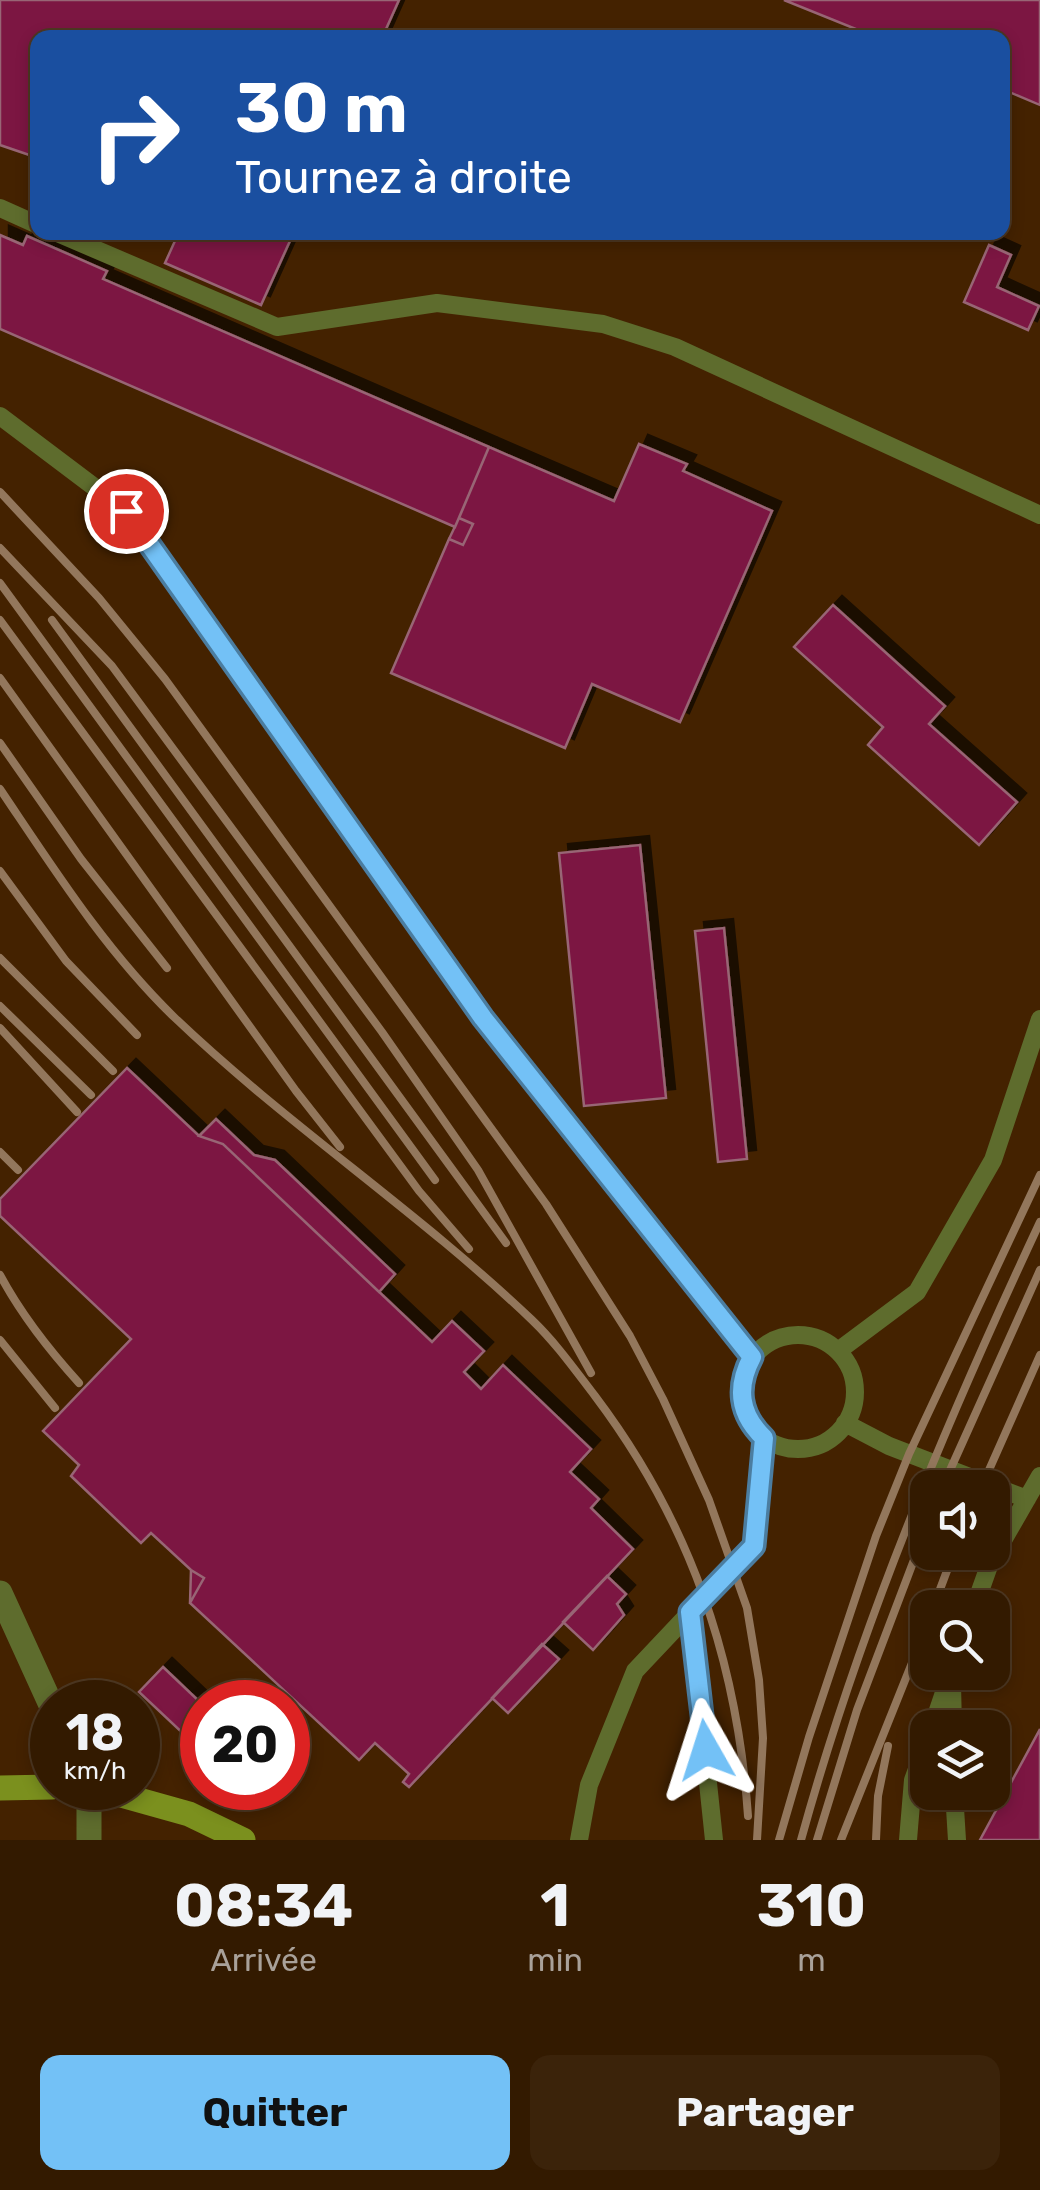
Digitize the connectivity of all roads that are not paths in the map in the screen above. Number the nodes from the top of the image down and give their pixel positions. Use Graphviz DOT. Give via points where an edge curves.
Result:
graph roads {
  1 [pos="0,208"];
  2 [pos="30,221"];
  3 [pos="75,240"];
  4 [pos="0,416"];
  5 [pos="1040,514"];
  6 [pos="1040,1020"];
  7 [pos="838,1351"];
  8 [pos="752,1357"];
  9 [pos="845,1423"];
  10 [pos="764,1438"];
  11 [pos="1040,1476"];
  12 [pos="1027,1499"];
  13 [pos="980,1590"];
  14 [pos="0,1594"];
  15 [pos="690,1612"];
  16 [pos="40,1680"];
  17 [pos="30,1787"];
  18 [pos="0,1788"];
  19 [pos="160,1806"];
  20 [pos="91,1810"];
  21 [pos="910,1810"];
  22 [pos="955,1810"];
  23 [pos="88,1840"];
  24 [pos="244,1840"];
  25 [pos="579,1840"];
  26 [pos="714,1840"];
  27 [pos="908,1840"];
  28 [pos="957,1840"];
  1 -- 2 [label="lane"];
  3 -- 5 [label="lane" via="277,327 437,303 604,324 675,348"];
  4 -- 8 [label="lane" via="126,511 483,1018"];
  6 -- 7 [label="lane" via="994,1160 917,1292"];
  7 -- 8 [label="lane" via="822,1340 783,1336"];
  7 -- 9 [label="lane" via="854,1386"];
  8 -- 10 [label="lane" via="740,1391 751,1425"];
  9 -- 10 [label="lane" via="816,1446 799,1449"];
  9 -- 12 [label="lane"];
  10 -- 15 [label="lane" via="754,1546"];
  11 -- 12 [label="lane"];
  12 -- 13 [label="lane"];
  14 -- 16 [label="street"];
  15 -- 25 [label="lane" via="634,1671 589,1785"];
  15 -- 26 [label="lane"];
  17 -- 18 [label="main road"];
  19 -- 24 [label="main road"];
  20 -- 23 [label="street"];
  21 -- 27 [label="lane"];
  22 -- 28 [label="lane"];
}
